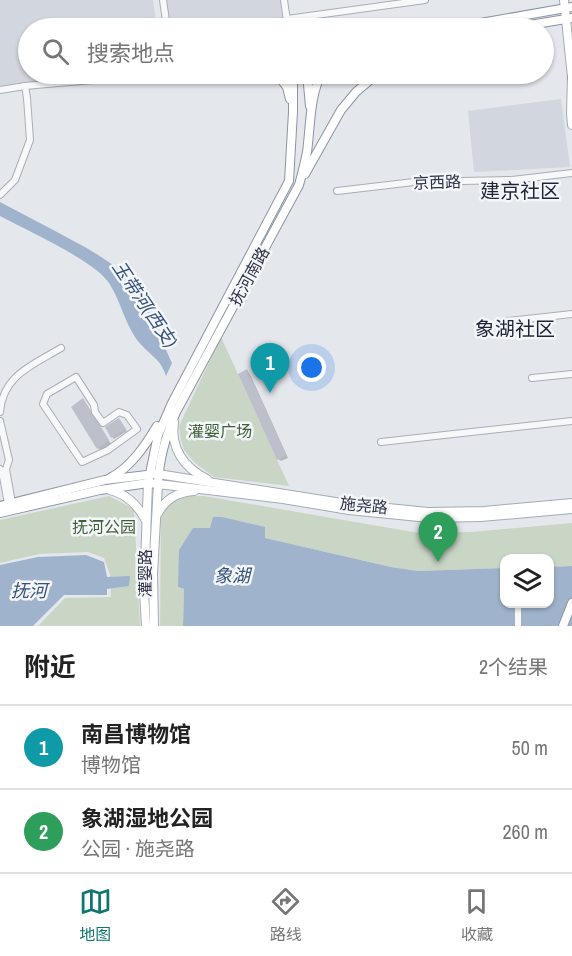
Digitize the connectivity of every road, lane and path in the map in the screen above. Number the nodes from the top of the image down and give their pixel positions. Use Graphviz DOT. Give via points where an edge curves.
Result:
graph roads {
  1 [pos="163,0"];
  2 [pos="284,0"];
  3 [pos="425,0"];
  4 [pos="567,5"];
  5 [pos="166,18"];
  6 [pos="287,18"];
  7 [pos="294,18"];
  8 [pos="502,18"];
  9 [pos="569,19"];
  10 [pos="554,21"];
  11 [pos="572,77"];
  12 [pos="47,84"];
  13 [pos="285,84"];
  14 [pos="293,84"];
  15 [pos="308,84"];
  16 [pos="317,84"];
  17 [pos="365,84"];
  18 [pos="25,86"];
  19 [pos="0,90"];
  20 [pos="293,112"];
  21 [pos="310,112"];
  22 [pos="572,125"];
  23 [pos="572,173"];
  24 [pos="299,185"];
  25 [pos="337,191"];
  26 [pos="0,195"];
  27 [pos="572,314"];
  28 [pos="508,321"];
  29 [pos="61,348"];
  30 [pos="572,374"];
  31 [pos="532,378"];
  32 [pos="172,403"];
  33 [pos="0,412"];
  34 [pos="176,412"];
  35 [pos="0,421"];
  36 [pos="572,421"];
  37 [pos="137,429"];
  38 [pos="381,442"];
  39 [pos="0,469"];
  40 [pos="153,479"];
  41 [pos="106,484"];
  42 [pos="214,486"];
  43 [pos="572,503"];
  44 [pos="7,504"];
  45 [pos="572,509"];
  46 [pos="0,513"];
  47 [pos="156,517"];
  48 [pos="146,520"];
  49 [pos="572,603"];
  50 [pos="518,608"];
  51 [pos="146,626"];
  52 [pos="154,626"];
  53 [pos="518,626"];
  54 [pos="563,626"];
  1 -- 5 [label="street"];
  2 -- 6 [label="street"];
  3 -- 7 [label="street"];
  4 -- 8 [label="highway"];
  4 -- 9 [label="main road"];
  9 -- 10 [label="highway"];
  9 -- 11 [label="main road"];
  11 -- 22 [label="main road"];
  12 -- 18 [label="street"];
  13 -- 20 [label="highway"];
  14 -- 20 [label="highway, 抚河南路"];
  15 -- 21 [label="highway"];
  16 -- 21 [label="highway, 抚河南路"];
  17 -- 24 [label="highway" via="341,110"];
  18 -- 19 [label="street"];
  18 -- 26 [label="street" via="30,140 15,180"];
  20 -- 32 [label="highway, 抚河南路" via="289,181"];
  21 -- 24 [label="highway, 抚河南路" via="307,155"];
  23 -- 25 [label="street, 京西路" via="512,180 414,182"];
  24 -- 34 [label="highway, 抚河南路"];
  27 -- 28 [label="street"];
  29 -- 33 [label="street" via="8,385"];
  30 -- 31 [label="street"];
  32 -- 40 [label="highway, 抚河南路" via="158,435"];
  32 -- 41 [label="highway" via="127,467"];
  34 -- 40 [label="highway, 抚河南路"];
  34 -- 42 [label="main road" via="176,449 191,469"];
  35 -- 44 [label="street" via="9,460"];
  36 -- 38 [label="street"];
  37 -- 37 [label="street" via="108,450 82,462 43,404 47,394 76,377 103,423 120,412"];
  39 -- 44 [label="street"];
  40 -- 41 [label="highway"];
  40 -- 42 [label="main road, 施尧路"];
  40 -- 47 [label="main road, 灌婴路"];
  40 -- 48 [label="main road, 灌婴路"];
  41 -- 44 [label="highway"];
  41 -- 46 [label="highway"];
  41 -- 48 [label="main road" via="137,505"];
  42 -- 43 [label="main road, 施尧路" via="428,512"];
  42 -- 45 [label="main road, 施尧路" via="349,510 429,518"];
  42 -- 47 [label="main road" via="172,496"];
  47 -- 52 [label="main road, 灌婴路"];
  48 -- 51 [label="main road, 灌婴路"];
  49 -- 54 [label="highway"];
  50 -- 53 [label="street"];
}
